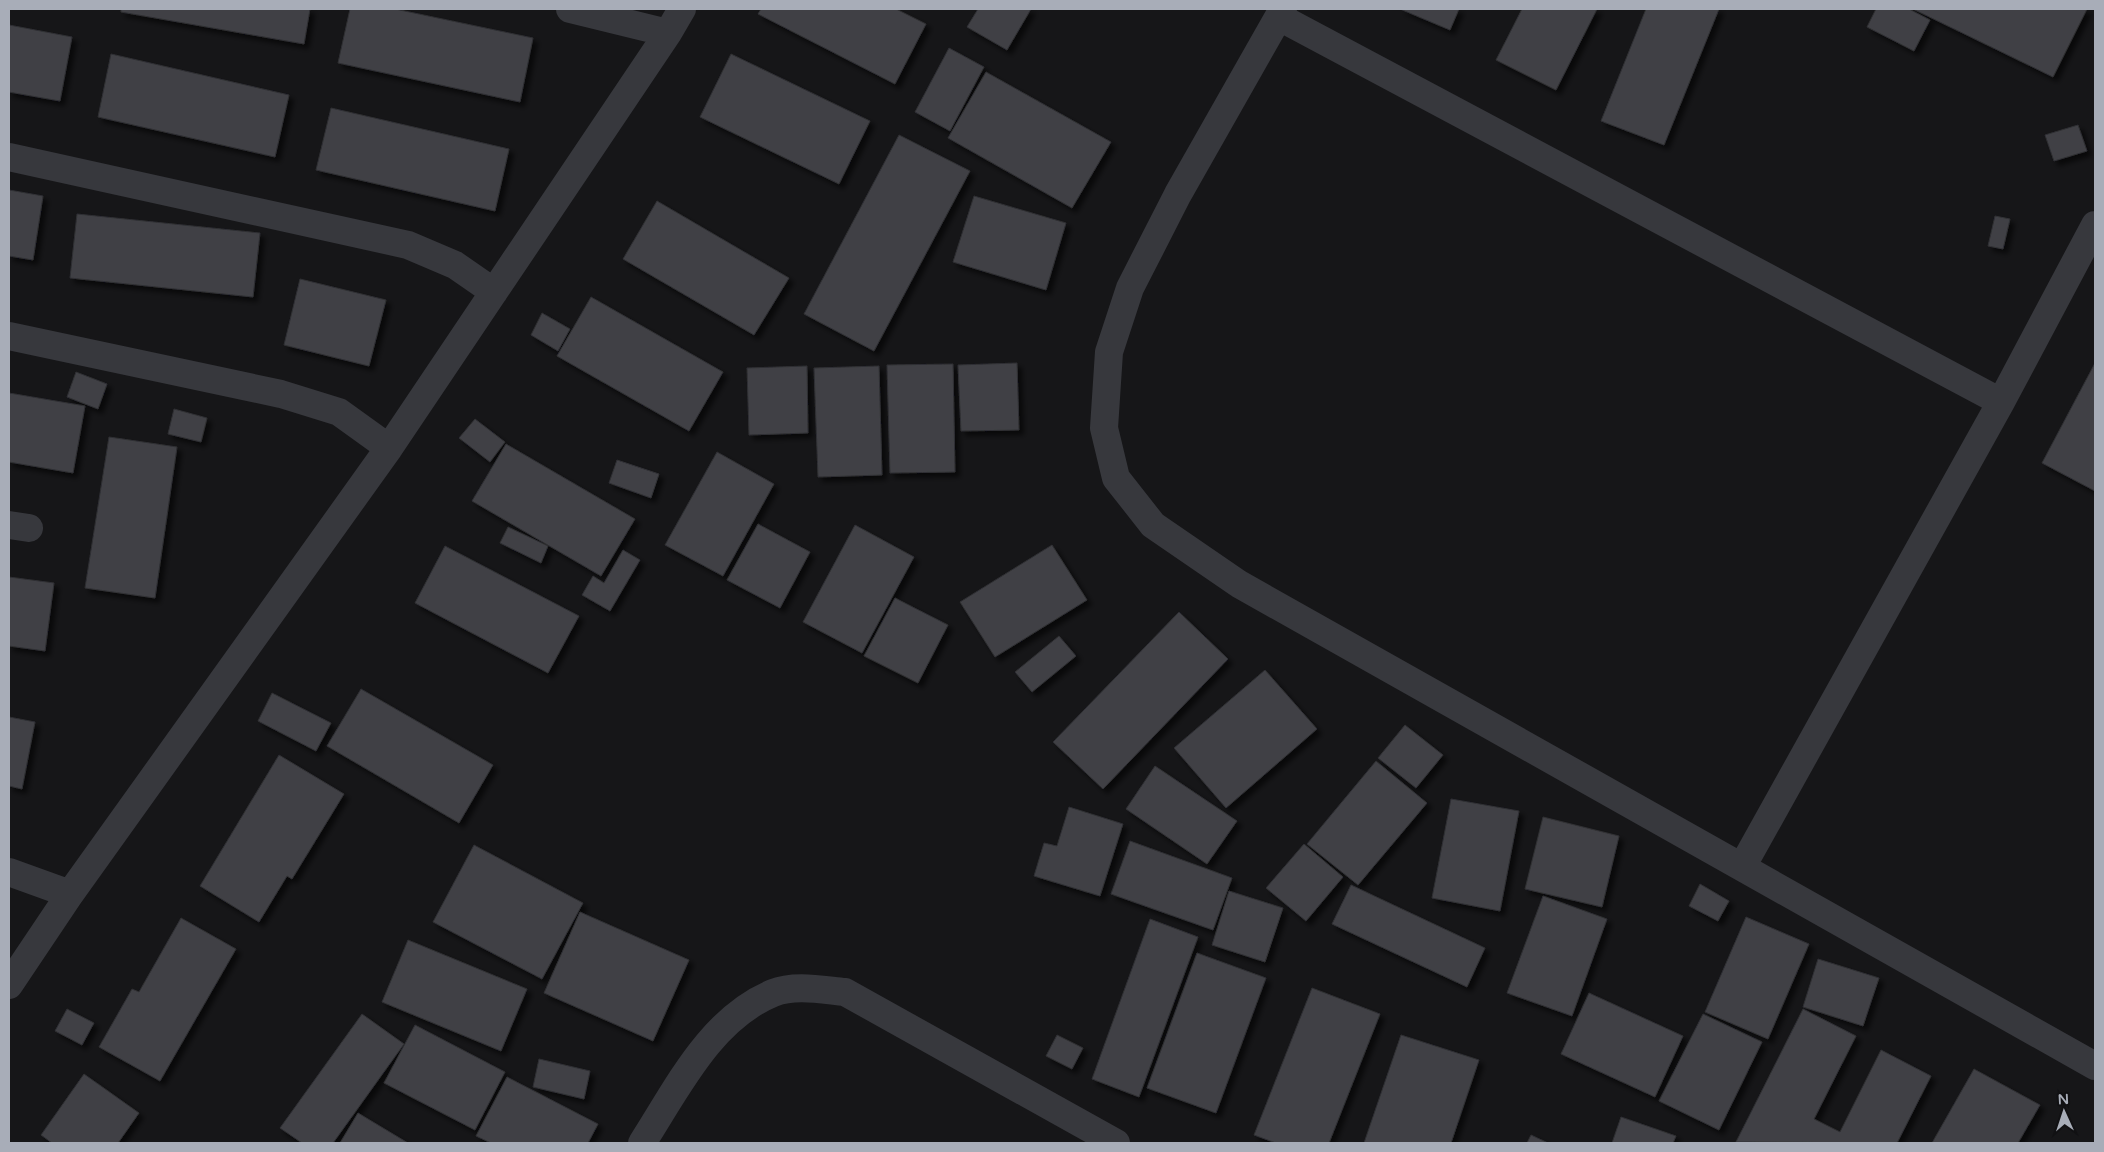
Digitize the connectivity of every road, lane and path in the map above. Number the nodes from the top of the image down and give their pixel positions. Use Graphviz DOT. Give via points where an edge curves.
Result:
graph roads {
  1 [pos="570,9"];
  2 [pos="682,9"];
  3 [pos="1281,13"];
  4 [pos="668,33"];
  5 [pos="9,157"];
  6 [pos="2095,225"];
  7 [pos="494,292"];
  8 [pos="9,336"];
  9 [pos="2002,402"];
  10 [pos="389,448"];
  11 [pos="1742,867"];
  12 [pos="9,872"];
  13 [pos="70,894"];
  14 [pos="9,985"];
  15 [pos="2095,1066"];
  16 [pos="642,1143"];
  17 [pos="1116,1143"];
  1 -- 4 [label="street"];
  2 -- 4 [label="street"];
  3 -- 9 [label="street"];
  3 -- 11 [label="street" via="1178,194 1130,288 1109,352 1104,428 1116,478 1154,525 1239,584"];
  4 -- 7 [label="street"];
  5 -- 7 [label="street" via="408,245 455,265"];
  6 -- 9 [label="street"];
  7 -- 10 [label="street"];
  8 -- 10 [label="street" via="281,394 339,412"];
  9 -- 11 [label="street"];
  10 -- 13 [label="street"];
  11 -- 15 [label="street"];
  12 -- 13 [label="street"];
  13 -- 14 [label="street"];
  16 -- 17 [label="street" via="702,1050 724,1028 750,1006 774,992 810,988 845,992"];
}
